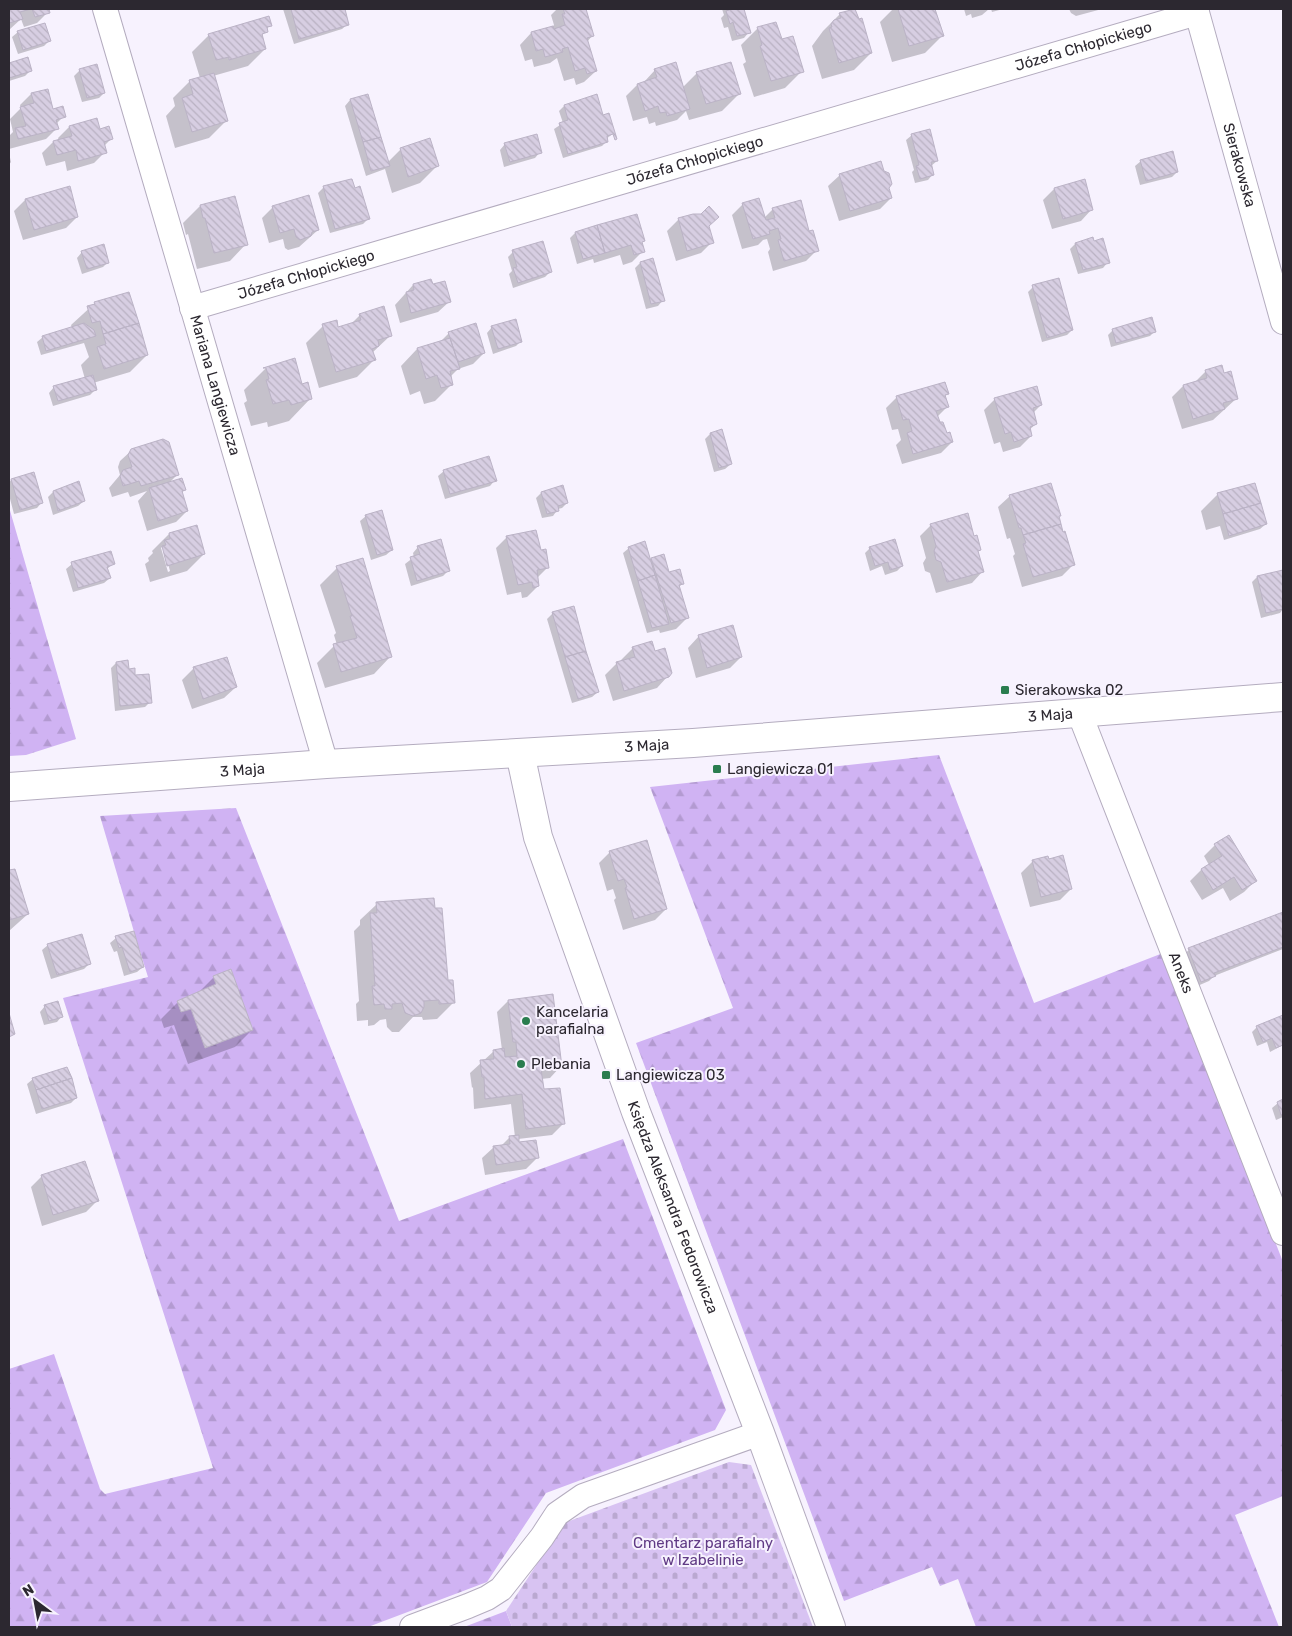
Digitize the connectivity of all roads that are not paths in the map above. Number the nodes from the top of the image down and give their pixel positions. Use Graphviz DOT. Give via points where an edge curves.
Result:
graph roads {
  1 [pos="105,9"];
  2 [pos="1196,11"];
  3 [pos="192,308"];
  4 [pos="1283,322"];
  5 [pos="1283,697"];
  6 [pos="1079,712"];
  7 [pos="520,753"];
  8 [pos="326,764"];
  9 [pos="9,787"];
  10 [pos="1283,1233"];
  11 [pos="760,1433"];
  12 [pos="412,1627"];
  13 [pos="831,1627"];
  1 -- 3 [label="street, Mariana Langiewicza"];
  2 -- 3 [label="street, Józefa Chłopickiego"];
  2 -- 4 [label="street, Sierakowska"];
  3 -- 8 [label="street, Mariana Langiewicza"];
  5 -- 6 [label="street, 3 Maja"];
  6 -- 7 [label="street, 3 Maja"];
  6 -- 10 [label="street, Aneks"];
  7 -- 8 [label="street, 3 Maja"];
  7 -- 11 [label="street, Księdza Aleksandra Fedorowicza" via="538,838 636,1112"];
  8 -- 9 [label="street, 3 Maja"];
  11 -- 12 [label="street" via="583,1496 557,1514 500,1589 487,1598"];
  11 -- 13 [label="street, Księdza Aleksandra Fedorowicza"];
}
